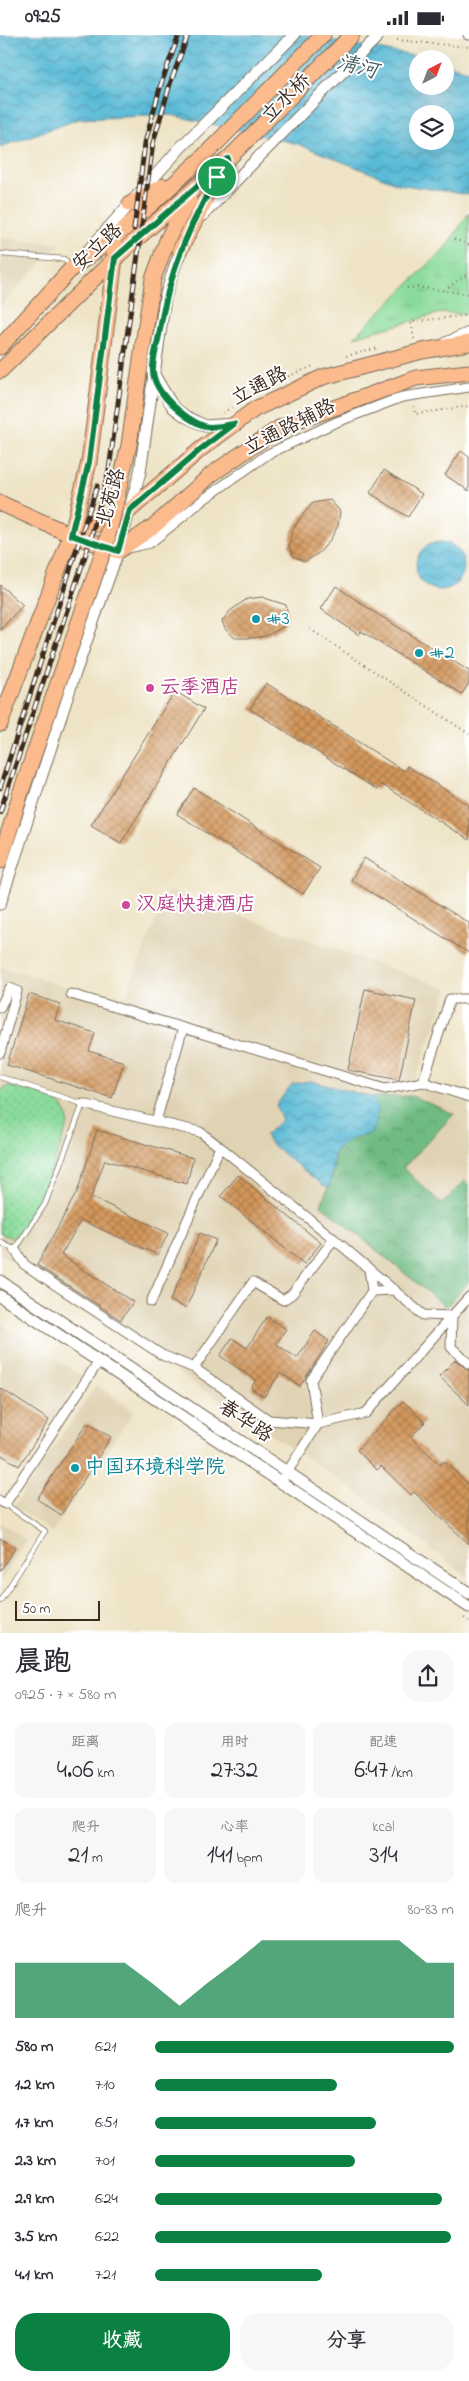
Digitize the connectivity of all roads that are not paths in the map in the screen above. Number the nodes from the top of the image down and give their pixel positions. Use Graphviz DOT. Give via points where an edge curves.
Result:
graph roads {
  1 [pos="294,35"];
  2 [pos="323,35"];
  3 [pos="352,35"];
  4 [pos="379,35"];
  5 [pos="181,147"];
  6 [pos="202,159"];
  7 [pos="228,159"];
  8 [pos="244,171"];
  9 [pos="180,178"];
  10 [pos="194,189"];
  11 [pos="130,203"];
  12 [pos="113,239"];
  13 [pos="180,250"];
  14 [pos="0,254"];
  15 [pos="115,258"];
  16 [pos="72,268"];
  17 [pos="469,332"];
  18 [pos="469,343"];
  19 [pos="418,345"];
  20 [pos="0,347"];
  21 [pos="0,371"];
  22 [pos="153,373"];
  23 [pos="469,373"];
  24 [pos="469,387"];
  25 [pos="234,424"];
  26 [pos="0,503"];
  27 [pos="130,510"];
  28 [pos="71,535"];
  29 [pos="118,551"];
  30 [pos="0,724"];
  31 [pos="0,861"];
  32 [pos="0,904"];
  33 [pos="71,995"];
  34 [pos="469,999"];
  35 [pos="0,1007"];
  36 [pos="183,1028"];
  37 [pos="0,1053"];
  38 [pos="0,1077"];
  39 [pos="423,1083"];
  40 [pos="469,1097"];
  41 [pos="83,1104"];
  42 [pos="156,1121"];
  43 [pos="220,1147"];
  44 [pos="334,1239"];
  45 [pos="0,1242"];
  46 [pos="15,1251"];
  47 [pos="369,1269"];
  48 [pos="0,1281"];
  49 [pos="395,1290"];
  50 [pos="372,1291"];
  51 [pos="0,1296"];
  52 [pos="469,1297"];
  53 [pos="151,1302"];
  54 [pos="452,1316"];
  55 [pos="99,1361"];
  56 [pos="469,1364"];
  57 [pos="194,1368"];
  58 [pos="318,1424"];
  59 [pos="284,1477"];
  60 [pos="3,1503"];
  61 [pos="469,1593"];
  62 [pos="0,1601"];
  63 [pos="469,1607"];
  1 -- 5 [label="street, 立水桥"];
  2 -- 6 [label="main road, 立水桥"];
  3 -- 7 [label="main road, 立水桥"];
  4 -- 8 [label="street, 立水桥, bridge"];
  5 -- 11 [label="street, 安立路"];
  6 -- 9 [label="main road, 安立路"];
  7 -- 10 [label="main road, 安立路"];
  7 -- 13 [label="main road"];
  8 -- 13 [label="street, 北苑路" via="209,207"];
  9 -- 11 [label="main road"];
  9 -- 12 [label="main road, 安立路"];
  10 -- 15 [label="main road, 安立路"];
  10 -- 31 [label="main road, 北苑路, bridge" via="180,213 154,279 129,445 107,540"];
  11 -- 16 [label="street, 安立路"];
  12 -- 15 [label="main road, 北苑路"];
  12 -- 16 [label="main road, 安立路"];
  13 -- 22 [label="street, 北苑路" via="165,298"];
  14 -- 16 [label="lane" via="64,259"];
  15 -- 21 [label="main road, 安立路"];
  15 -- 28 [label="main road, 北苑路" via="89,462"];
  16 -- 20 [label="main road, 安立路"];
  17 -- 19 [label="street"];
  18 -- 19 [label="main road, 立通路"];
  19 -- 25 [label="main road, 立通路" via="323,377 255,409"];
  22 -- 25 [label="street" via="173,407 185,416 205,426"];
  22 -- 27 [label="street, 北苑路" via="140,472"];
  23 -- 29 [label="main road" via="416,378 279,429 212,474 154,526"];
  24 -- 29 [label="street, 立通路辅路" via="402,397 334,423 268,455 204,499 150,543"];
  25 -- 27 [label="main road, 立通路"];
  26 -- 28 [label="main road"];
  27 -- 28 [label="main road, 立通路"];
  27 -- 29 [label="street, 北苑路"];
  28 -- 29 [label="main road"];
  28 -- 30 [label="main road, 北苑路"];
  29 -- 32 [label="street, 北苑路"];
  33 -- 36 [label="street"];
  34 -- 39 [label="street" via="450,999"];
  35 -- 37 [label="street" via="10,988 17,991"];
  36 -- 39 [label="street" via="385,1089"];
  36 -- 42 [label="street"];
  38 -- 41 [label="lane"];
  39 -- 40 [label="street"];
  41 -- 42 [label="street"];
  41 -- 46 [label="lane" via="45,1204"];
  42 -- 43 [label="street" via="200,1132"];
  43 -- 44 [label="street"];
  43 -- 53 [label="street"];
  44 -- 47 [label="street"];
  44 -- 57 [label="street" via="292,1295 283,1300 253,1282"];
  45 -- 46 [label="lane"];
  46 -- 57 [label="street" via="25,1265 162,1355"];
  47 -- 49 [label="street"];
  47 -- 50 [label="street"];
  48 -- 59 [label="street, 春华路"];
  49 -- 50 [label="street"];
  49 -- 54 [label="street" via="423,1315"];
  50 -- 58 [label="street" via="312,1380"];
  51 -- 55 [label="street, 春华路"];
  52 -- 54 [label="street"];
  54 -- 56 [label="street" via="450,1347"];
  54 -- 58 [label="street" via="366,1413"];
  55 -- 59 [label="street, 春华路"];
  55 -- 60 [label="street"];
  57 -- 58 [label="street" via="269,1421"];
  58 -- 59 [label="street"];
  59 -- 61 [label="street, 春华路"];
  59 -- 63 [label="street, 春华路"];
  60 -- 62 [label="lane" via="45,1531"];
}
